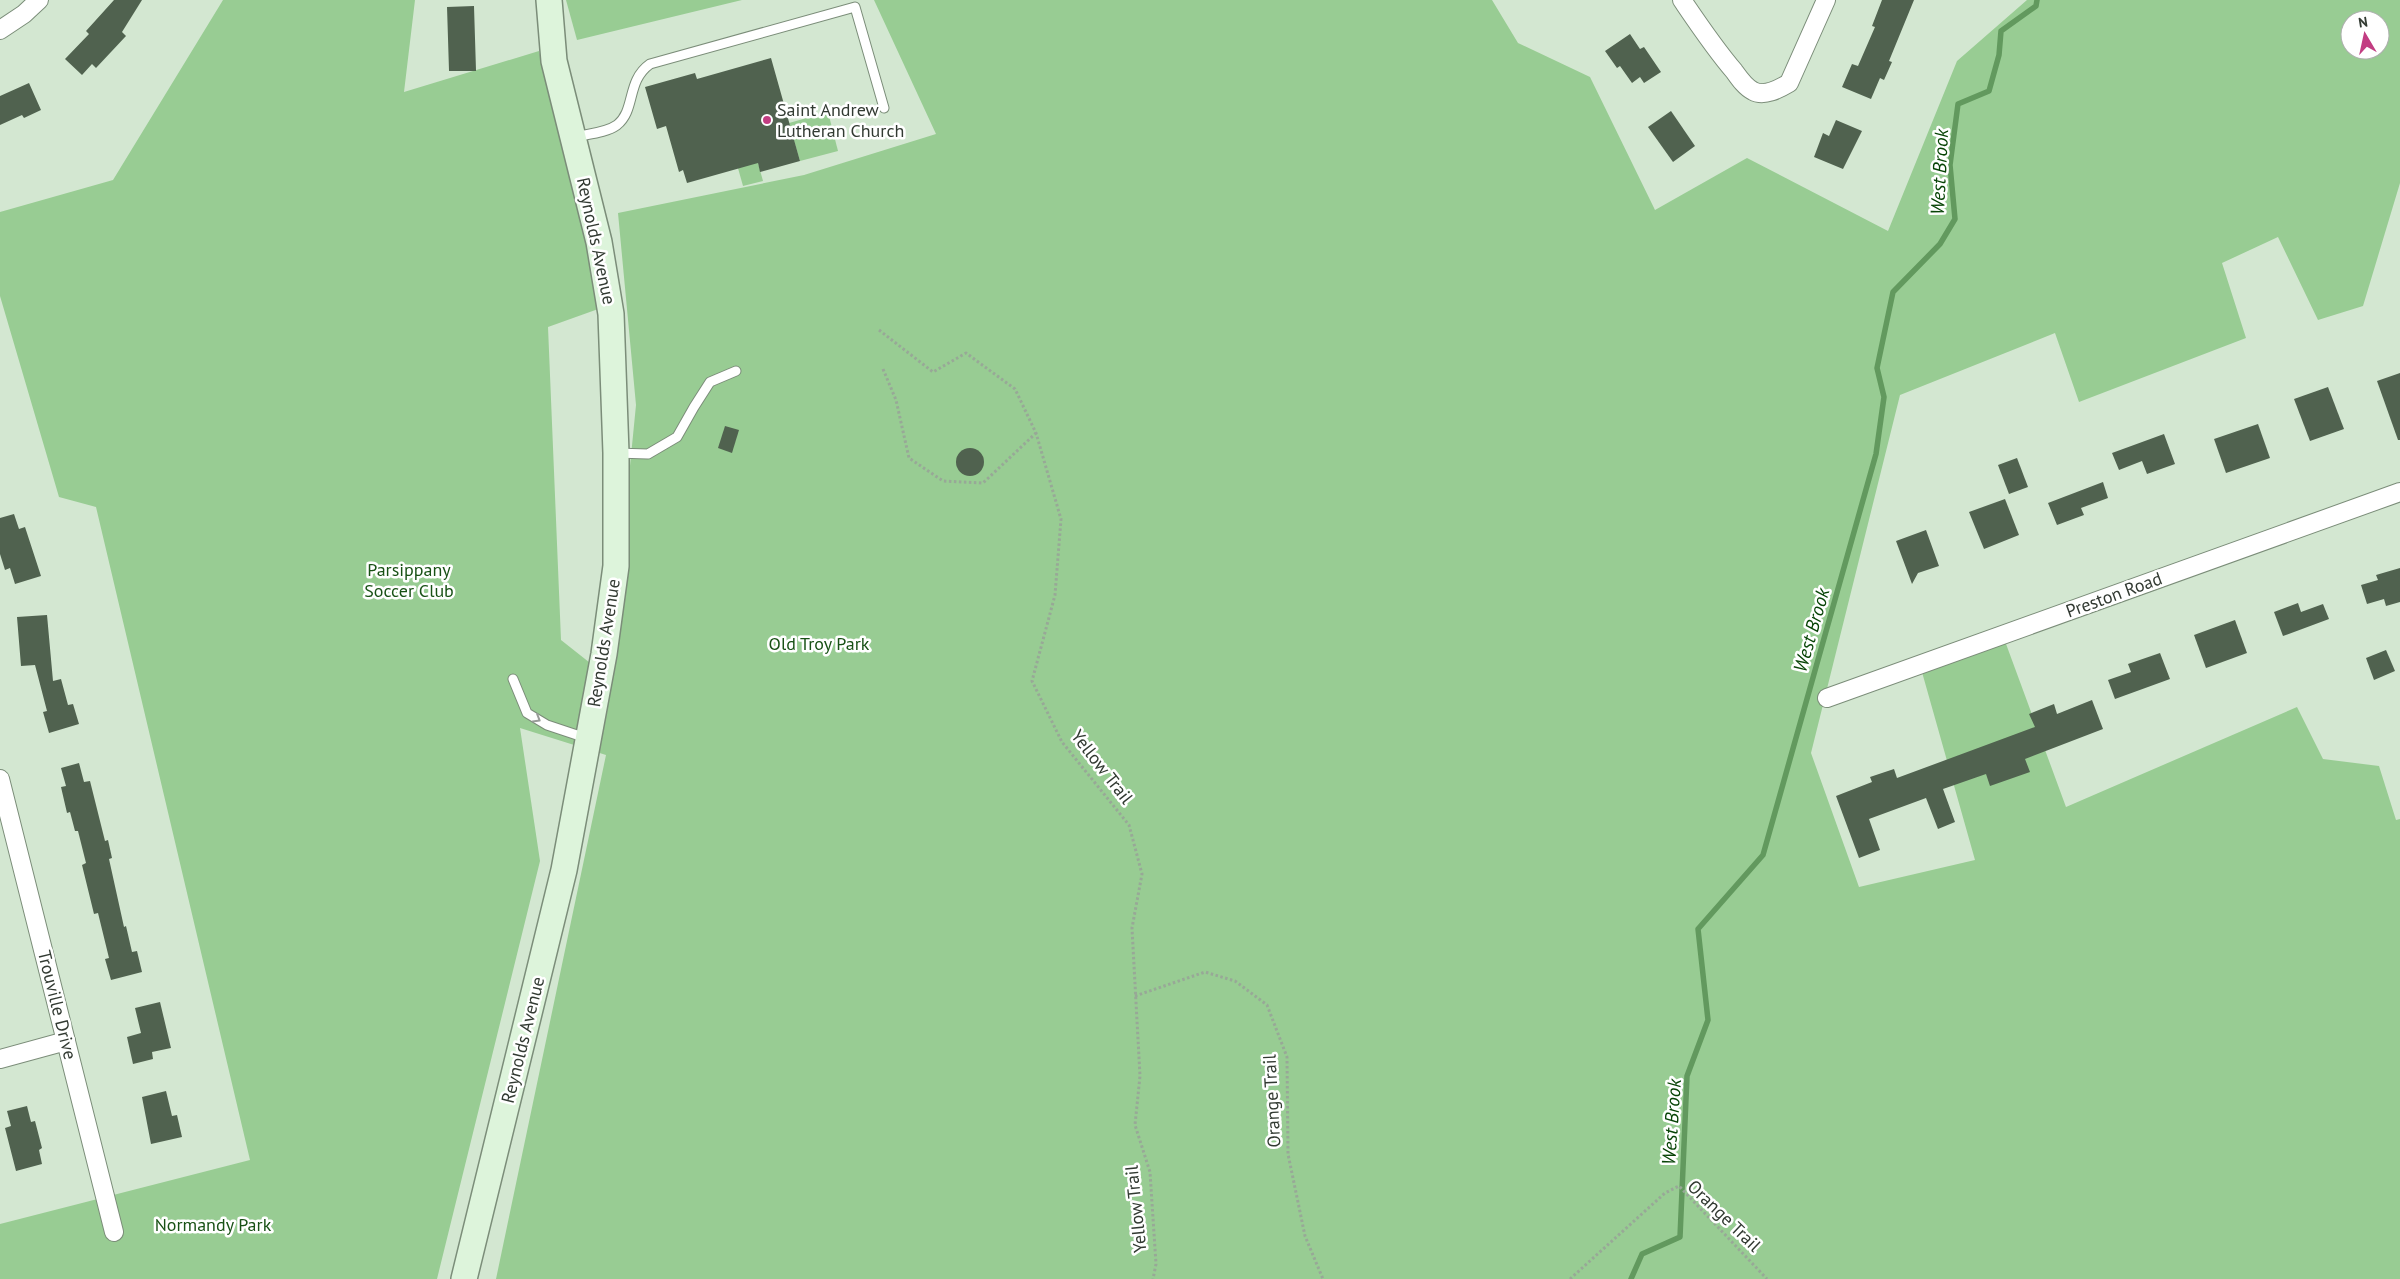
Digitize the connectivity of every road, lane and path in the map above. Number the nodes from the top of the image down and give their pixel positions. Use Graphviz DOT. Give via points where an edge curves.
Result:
graph roads {
  1 [pos="39,0"];
  2 [pos="550,0"];
  3 [pos="1682,0"];
  4 [pos="1826,0"];
  5 [pos="0,30"];
  6 [pos="884,108"];
  7 [pos="572,137"];
  8 [pos="879,330"];
  9 [pos="883,368"];
  10 [pos="736,371"];
  11 [pos="1036,433"];
  12 [pos="616,453"];
  13 [pos="2400,492"];
  14 [pos="513,679"];
  15 [pos="1827,698"];
  16 [pos="588,739"];
  17 [pos="0,779"];
  18 [pos="1135,996"];
  19 [pos="66,1042"];
  20 [pos="0,1059"];
  21 [pos="114,1232"];
  22 [pos="464,1279"];
  23 [pos="1153,1279"];
  24 [pos="1323,1279"];
  25 [pos="1570,1279"];
  26 [pos="1767,1279"];
  1 -- 5 [label="street"];
  2 -- 7 [label="street, Reynolds Avenue" via="554,62"];
  3 -- 4 [label="street" via="1712,46 1744,83 1753,91 1766,93 1789,83"];
  6 -- 7 [label="lane" via="855,7 650,64 637,76 626,112 616,125"];
  7 -- 12 [label="street, Reynolds Avenue" via="599,242 611,314"];
  8 -- 11 [label="path, Yellow Trail" via="933,372 966,353 1015,390"];
  9 -- 11 [label="path" via="896,400 909,458 943,481 983,483"];
  10 -- 12 [label="lane" via="710,382 678,437 648,454"];
  11 -- 18 [label="path, Yellow Trail" via="1061,519 1055,595 1032,681 1062,742 1129,825 1142,874 1132,928"];
  12 -- 16 [label="street, Reynolds Avenue" via="616,566"];
  13 -- 15 [label="street, Preston Road"];
  14 -- 16 [label="lane, one-way" via="527,713 547,725"];
  16 -- 22 [label="street, Reynolds Avenue" via="564,870"];
  17 -- 19 [label="street, Trouville Drive"];
  18 -- 23 [label="path, Yellow Trail" via="1140,1076 1135,1125 1150,1172 1156,1264"];
  18 -- 24 [label="path, Orange Trail" via="1205,972 1236,981 1267,1005 1287,1057 1288,1154 1305,1236"];
  19 -- 20 [label="street"];
  19 -- 21 [label="street, Trouville Drive"];
  25 -- 26 [label="path, Orange Trail" via="1664,1193 1678,1186"];
}
